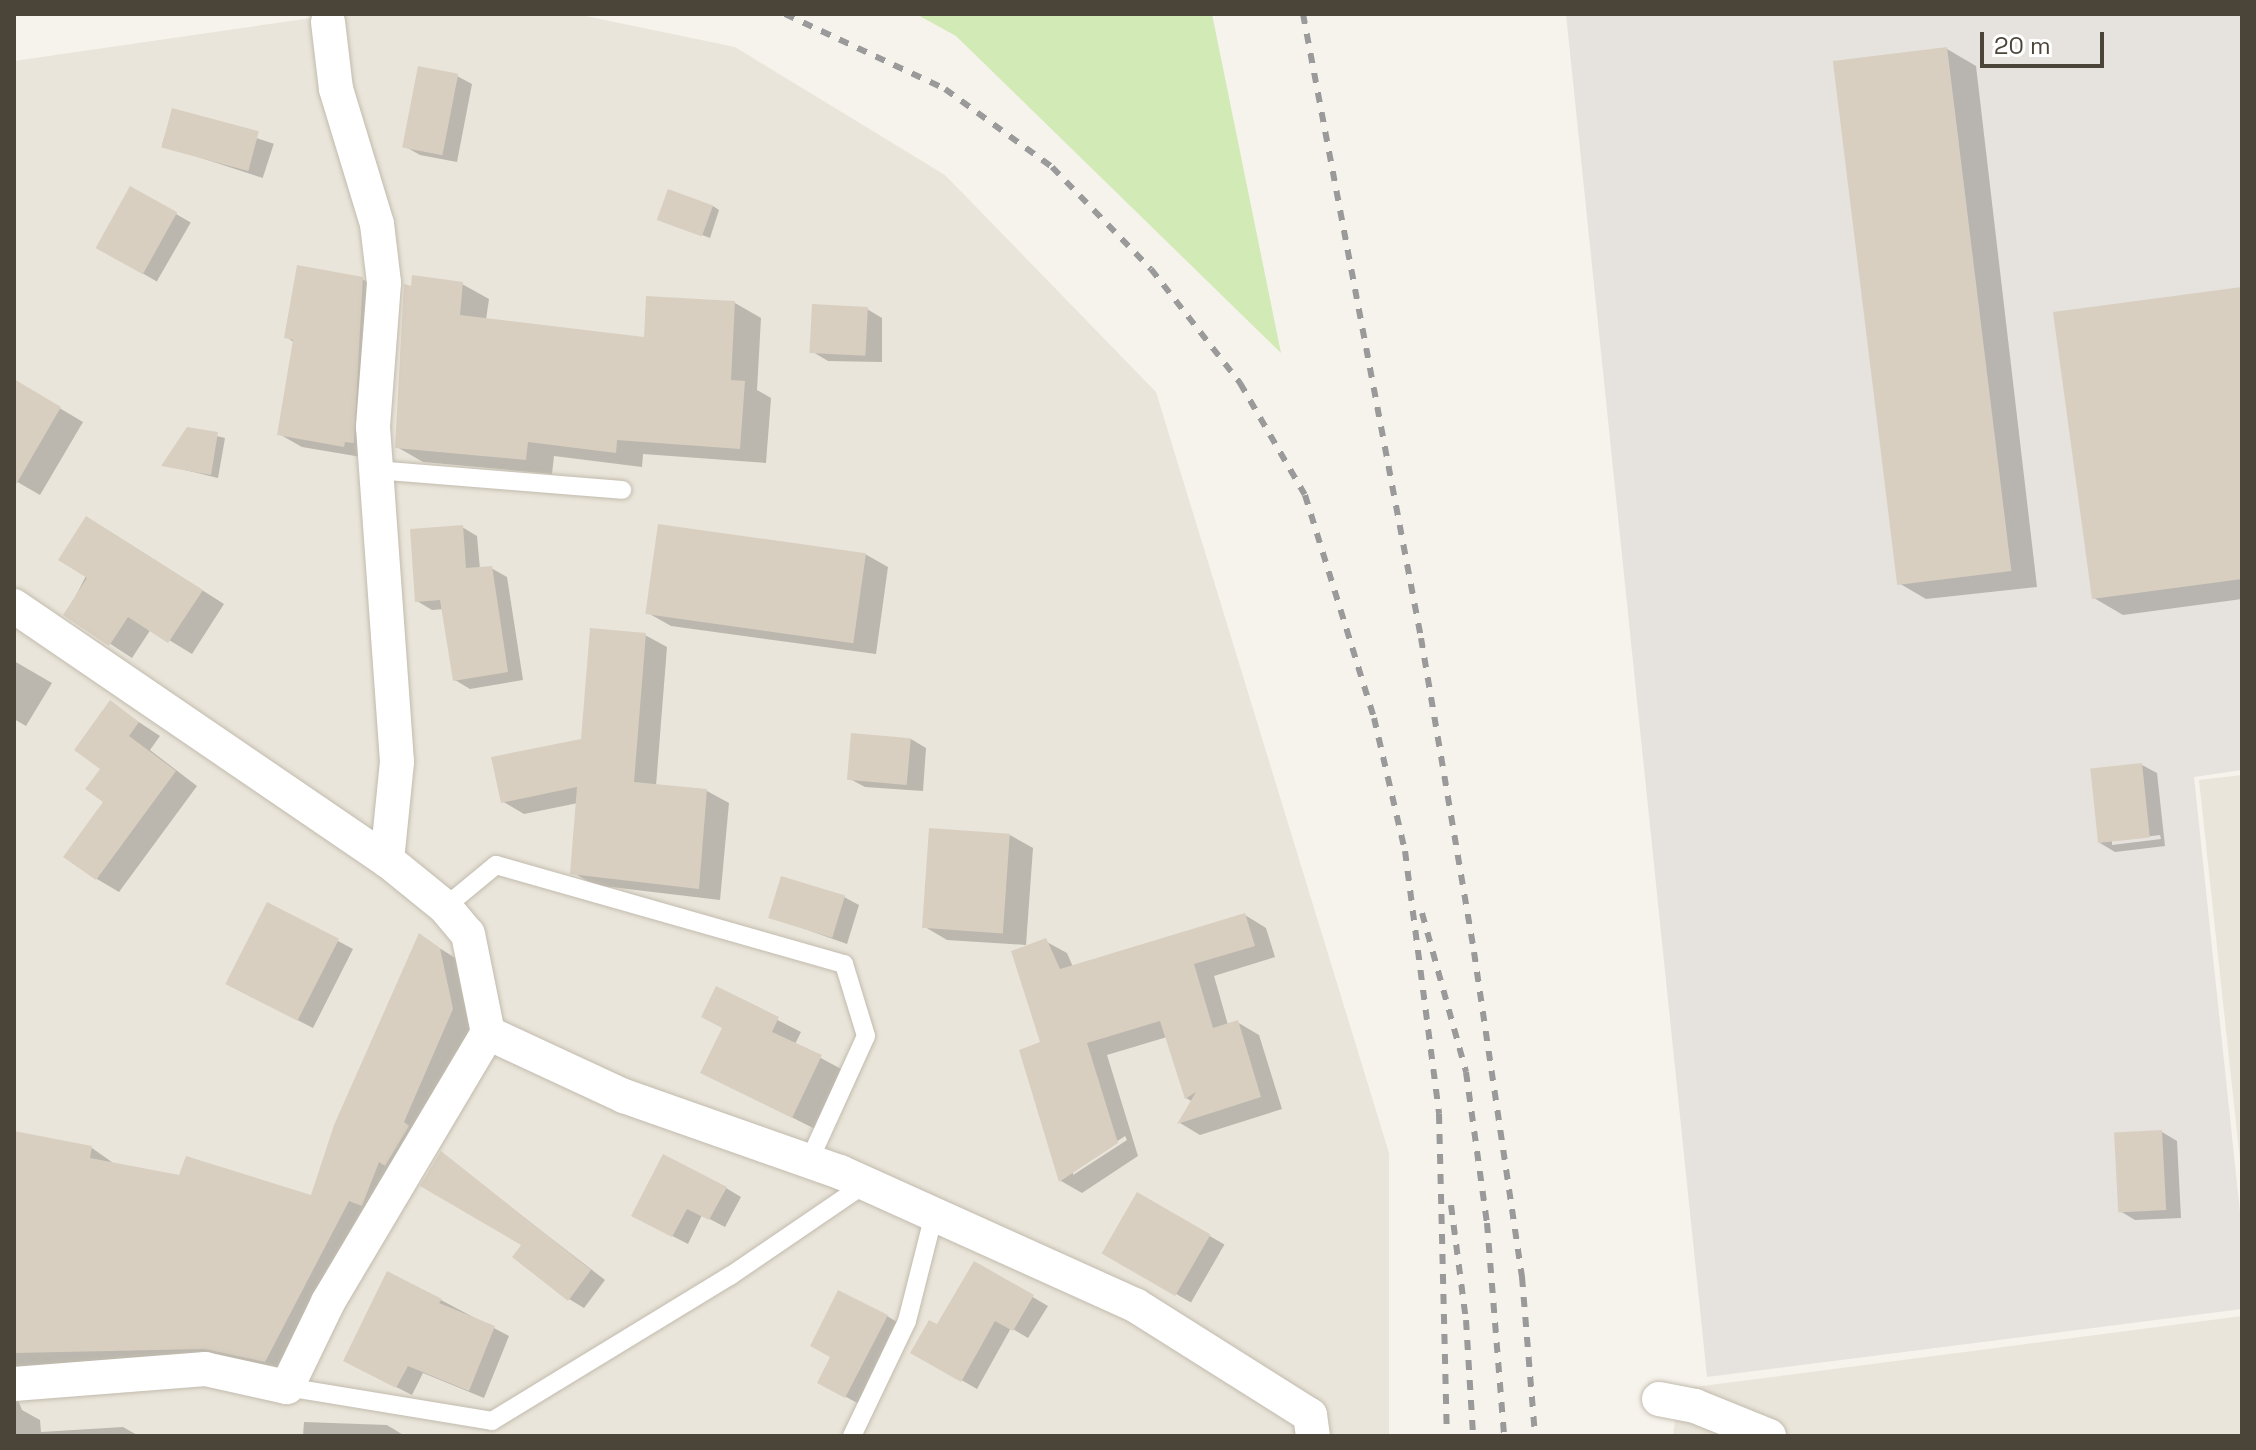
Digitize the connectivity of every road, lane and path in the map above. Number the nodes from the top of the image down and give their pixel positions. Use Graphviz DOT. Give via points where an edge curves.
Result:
graph roads {
  1 [pos="328,22"];
  2 [pos="375,470"];
  3 [pos="622,490"];
  4 [pos="14,606"];
  5 [pos="387,860"];
  6 [pos="445,907"];
  7 [pos="488,1033"];
  8 [pos="809,1161"];
  9 [pos="865,1184"];
  10 [pos="934,1214"];
  11 [pos="14,1384"];
  12 [pos="287,1387"];
  13 [pos="1659,1399"];
  14 [pos="1312,1425"];
  15 [pos="852,1436"];
  16 [pos="1769,1436"];
  1 -- 2 [label="street" via="336,89 377,224 384,283 373,427"];
  2 -- 3 [label="lane"];
  2 -- 5 [label="street" via="397,762"];
  4 -- 5 [label="street"];
  5 -- 6 [label="street"];
  6 -- 7 [label="street" via="468,934"];
  6 -- 8 [label="lane" via="496,865 844,964 866,1036"];
  7 -- 8 [label="street" via="624,1096"];
  7 -- 12 [label="street" via="328,1302"];
  8 -- 9 [label="street"];
  9 -- 10 [label="street"];
  9 -- 12 [label="lane" via="730,1276 492,1421"];
  10 -- 14 [label="street" via="1135,1305"];
  10 -- 15 [label="lane" via="907,1321"];
  11 -- 12 [label="street" via="205,1369"];
  13 -- 16 [label="street" via="1695,1406"];
}
